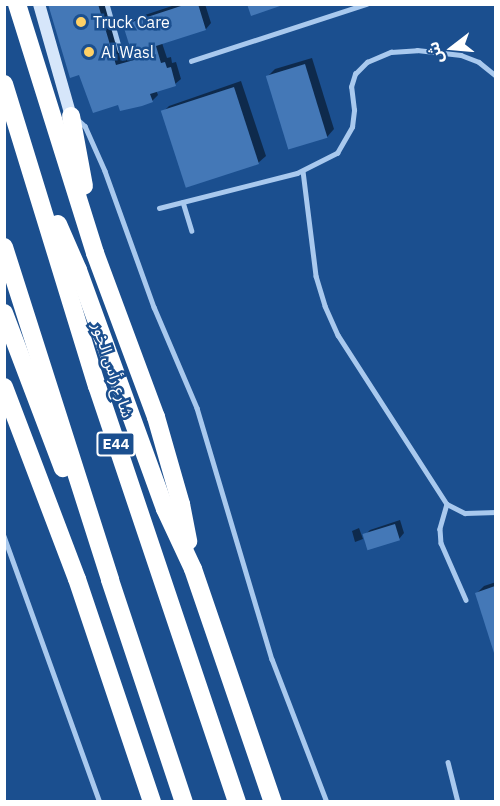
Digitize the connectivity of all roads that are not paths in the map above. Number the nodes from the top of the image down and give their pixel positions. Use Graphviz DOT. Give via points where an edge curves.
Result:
graph roads {
  1 [pos="17,4"];
  2 [pos="39,4"];
  3 [pos="107,4"];
  4 [pos="366,4"];
  5 [pos="120,50"];
  6 [pos="191,60"];
  7 [pos="495,76"];
  8 [pos="4,84"];
  9 [pos="71,116"];
  10 [pos="25,151"];
  11 [pos="303,171"];
  12 [pos="183,202"];
  13 [pos="159,208"];
  14 [pos="192,231"];
  15 [pos="4,247"];
  16 [pos="113,301"];
  17 [pos="4,313"];
  18 [pos="4,387"];
  19 [pos="447,504"];
  20 [pos="495,512"];
  21 [pos="4,536"];
  22 [pos="193,569"];
  23 [pos="110,580"];
  24 [pos="466,600"];
  25 [pos="448,762"];
  26 [pos="100,801"];
  27 [pos="152,801"];
  28 [pos="184,801"];
  29 [pos="237,801"];
  30 [pos="273,801"];
  31 [pos="327,801"];
  32 [pos="458,801"];
  1 -- 16 [label="highway"];
  2 -- 9 [label="street"];
  3 -- 5 [label="lane"];
  4 -- 6 [label="lane"];
  7 -- 11 [label="lane" via="479,62 451,53 399,50 367,62 352,80 354,118 346,141 337,153"];
  8 -- 10 [label="highway, شارع رأس الخور / E44"];
  9 -- 16 [label="highway" via="85,190 108,265"];
  9 -- 31 [label="lane" via="82,122 95,148 156,314 191,391 272,659"];
  10 -- 22 [label="highway" via="78,270 165,509"];
  10 -- 29 [label="highway, شارع رأس الخور / E44" via="97,386"];
  11 -- 12 [label="lane"];
  11 -- 19 [label="lane" via="316,276 331,321"];
  12 -- 13 [label="lane"];
  12 -- 14 [label="lane"];
  15 -- 23 [label="highway, E44"];
  16 -- 22 [label="highway" via="156,417 181,504"];
  17 -- 23 [label="highway"];
  18 -- 27 [label="highway" via="77,579"];
  19 -- 20 [label="lane" via="465,513"];
  19 -- 24 [label="lane" via="440,529 441,543"];
  21 -- 26 [label="lane"];
  22 -- 30 [label="highway"];
  23 -- 28 [label="highway, E44"];
  25 -- 32 [label="lane"];
}
